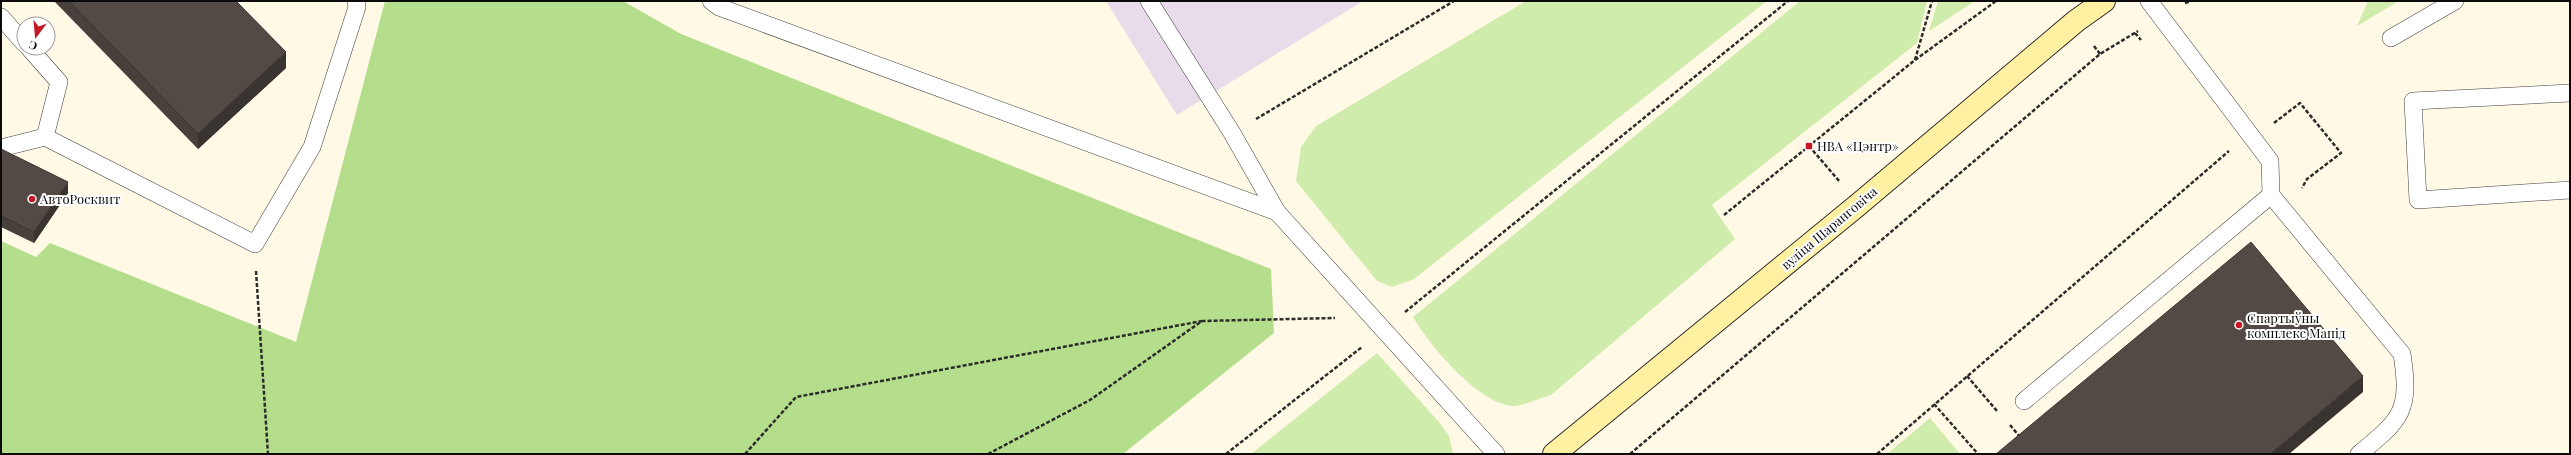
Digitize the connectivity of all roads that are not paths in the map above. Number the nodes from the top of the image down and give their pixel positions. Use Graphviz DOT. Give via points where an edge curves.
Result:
graph roads {
  1 [pos="356,1"];
  2 [pos="710,1"];
  3 [pos="1149,1"];
  4 [pos="2104,1"];
  5 [pos="2149,1"];
  6 [pos="2455,1"];
  7 [pos="1,17"];
  8 [pos="16,34"];
  9 [pos="2391,38"];
  10 [pos="36,56"];
  11 [pos="2570,93"];
  12 [pos="45,137"];
  13 [pos="1,148"];
  14 [pos="2570,190"];
  15 [pos="2272,195"];
  16 [pos="1277,212"];
  17 [pos="2024,401"];
  18 [pos="1496,454"];
  19 [pos="1554,454"];
  20 [pos="2359,454"];
  1 -- 12 [label="lane" via="358,7 312,147 255,244"];
  2 -- 16 [label="lane" via="719,7"];
  3 -- 16 [label="lane" via="1232,133"];
  4 -- 19 [label="main road, вуліца Шаранговіча" via="2076,21 1859,204"];
  5 -- 15 [label="lane" via="2270,161"];
  6 -- 9 [label="lane"];
  7 -- 8 [label="lane"];
  10 -- 12 [label="lane" via="59,82"];
  11 -- 14 [label="lane" via="2413,101 2418,200"];
  12 -- 13 [label="lane"];
  15 -- 17 [label="lane"];
  15 -- 20 [label="lane" via="2402,354 2406,379 2404,404 2393,425"];
  16 -- 18 [label="lane"];
}
